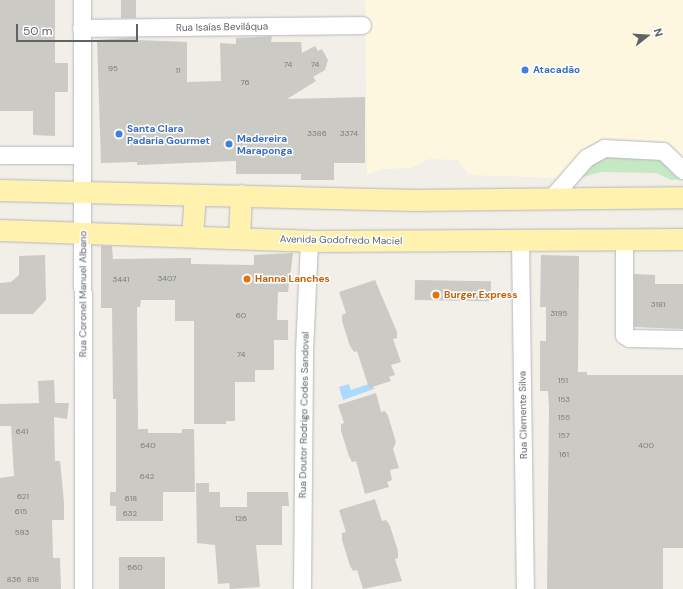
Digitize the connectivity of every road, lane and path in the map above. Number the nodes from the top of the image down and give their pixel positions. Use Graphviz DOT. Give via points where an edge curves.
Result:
graph roads {
  1 [pos="82,0"];
  2 [pos="362,25"];
  3 [pos="81,28"];
  4 [pos="82,155"];
  5 [pos="0,156"];
  6 [pos="683,170"];
  7 [pos="0,190"];
  8 [pos="82,191"];
  9 [pos="195,195"];
  10 [pos="241,195"];
  11 [pos="683,197"];
  12 [pos="552,198"];
  13 [pos="0,230"];
  14 [pos="83,232"];
  15 [pos="192,236"];
  16 [pos="239,237"];
  17 [pos="624,238"];
  18 [pos="683,239"];
  19 [pos="520,240"];
  20 [pos="309,242"];
  21 [pos="683,339"];
  22 [pos="83,589"];
  23 [pos="302,589"];
  24 [pos="525,589"];
  1 -- 3 [label="street, Rua Coronel Manuel Albano"];
  2 -- 3 [label="street, Rua Isaías Beviláqua"];
  3 -- 4 [label="street, Rua Coronel Manuel Albano"];
  4 -- 5 [label="street"];
  4 -- 8 [label="street, Rua Coronel Manuel Albano"];
  6 -- 12 [label="street" via="663,151 604,148 595,151 579,164"];
  7 -- 8 [label="main road"];
  8 -- 9 [label="main road"];
  8 -- 14 [label="street, Rua Coronel Manuel Albano"];
  9 -- 10 [label="main road"];
  9 -- 15 [label="main road"];
  10 -- 12 [label="main road" via="414,200"];
  10 -- 16 [label="main road"];
  11 -- 12 [label="main road"];
  13 -- 14 [label="main road, Avenida Godofredo Maciel"];
  14 -- 15 [label="main road, Avenida Godofredo Maciel"];
  14 -- 22 [label="street, Rua Coronel Manuel Albano"];
  15 -- 16 [label="main road, Avenida Godofredo Maciel"];
  16 -- 20 [label="main road, Avenida Godofredo Maciel"];
  17 -- 18 [label="main road, Avenida Godofredo Maciel"];
  17 -- 19 [label="main road, Avenida Godofredo Maciel"];
  17 -- 21 [label="street" via="624,335 628,338"];
  19 -- 20 [label="main road, Avenida Godofredo Maciel"];
  19 -- 24 [label="street, Rua Clemente Silva"];
  20 -- 23 [label="street, Rua Doutor Rodrigo Codes Sandoval" via="304,351"];
}
